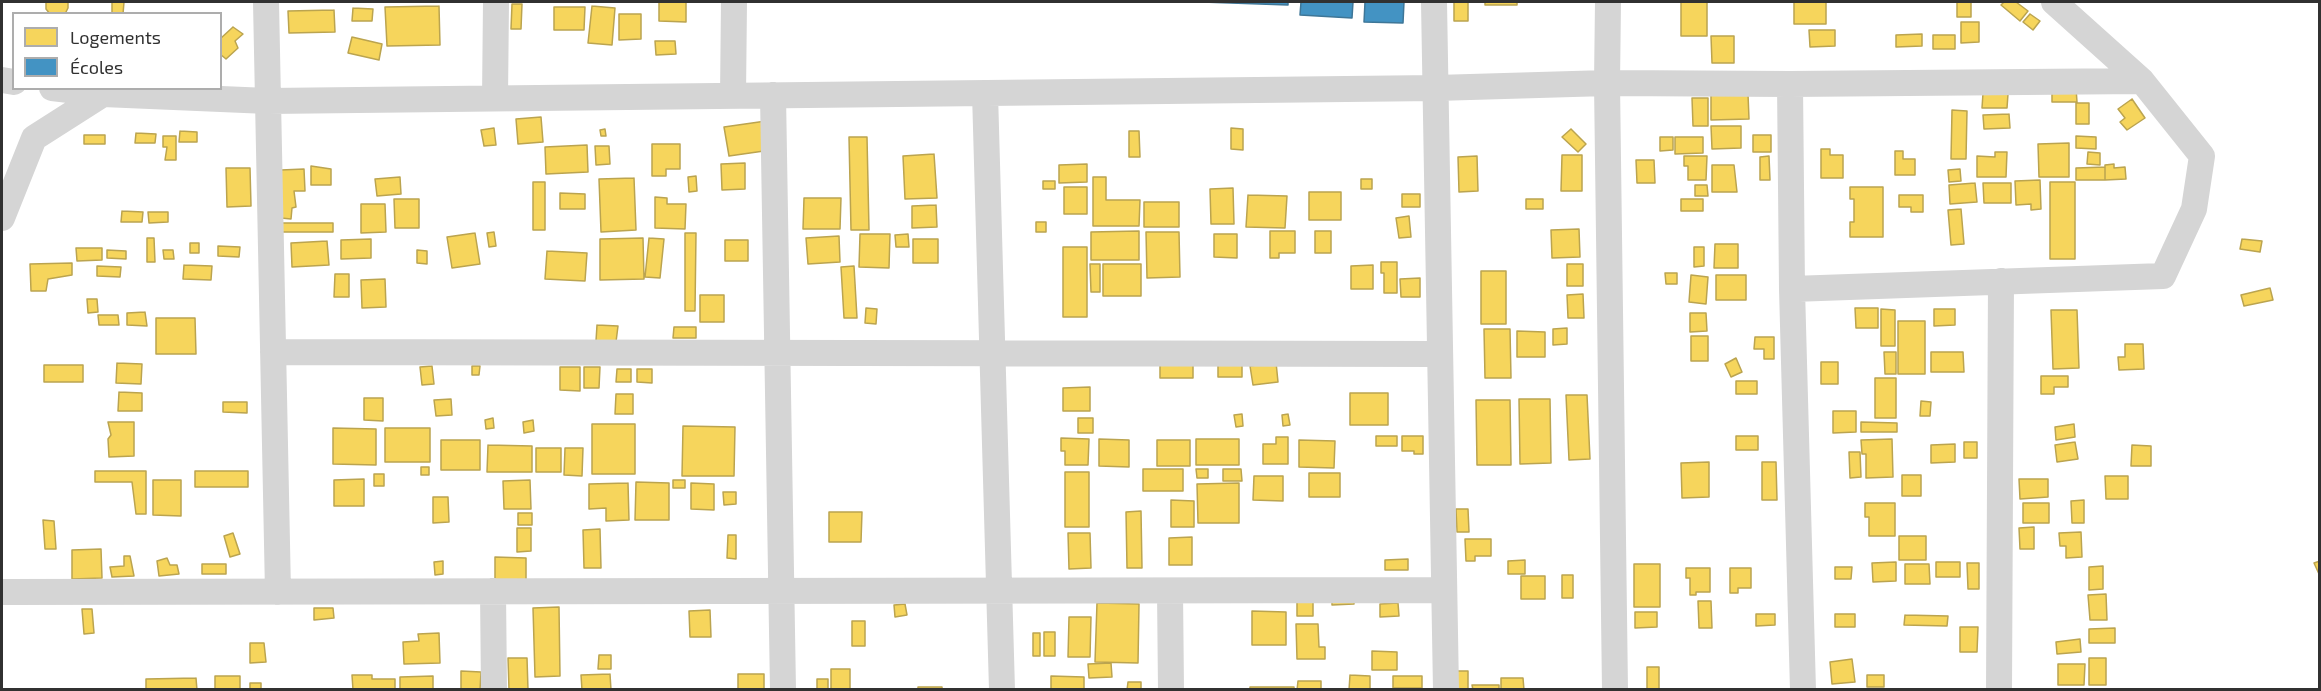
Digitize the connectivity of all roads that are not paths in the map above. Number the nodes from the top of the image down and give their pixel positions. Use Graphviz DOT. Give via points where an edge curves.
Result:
graph roads {
  1 [pos="266,2"];
  2 [pos="496,2"];
  3 [pos="734,2"];
  4 [pos="1434,2"];
  5 [pos="1608,2"];
  6 [pos="2054,2"];
  7 [pos="2142,81"];
  8 [pos="1607,83"];
  9 [pos="1790,84"];
  10 [pos="1436,88"];
  11 [pos="72,90"];
  12 [pos="103,93"];
  13 [pos="985,93"];
  14 [pos="773,95"];
  15 [pos="733,96"];
  16 [pos="495,98"];
  17 [pos="268,101"];
  18 [pos="2,218"];
  19 [pos="2001,281"];
  20 [pos="1792,289"];
  21 [pos="273,352"];
  22 [pos="778,353"];
  23 [pos="992,353"];
  24 [pos="1440,354"];
  25 [pos="999,590"];
  26 [pos="1444,590"];
  27 [pos="493,591"];
  28 [pos="782,591"];
  29 [pos="1170,591"];
  30 [pos="2,592"];
  31 [pos="278,592"];
  32 [pos="494,690"];
  33 [pos="783,690"];
  34 [pos="1002,690"];
  35 [pos="1171,690"];
  36 [pos="1446,690"];
  37 [pos="1615,690"];
  38 [pos="1803,690"];
  39 [pos="1999,690"];
  1 -- 17 [label="street"];
  2 -- 16 [label="street"];
  3 -- 15 [label="street"];
  4 -- 10 [label="street"];
  5 -- 8 [label="street"];
  6 -- 7 [label="street"];
  7 -- 9 [label="street"];
  7 -- 19 [label="street" via="2202,156 2194,209 2163,276"];
  8 -- 9 [label="street"];
  8 -- 10 [label="street"];
  8 -- 37 [label="street"];
  9 -- 20 [label="street"];
  10 -- 13 [label="street"];
  10 -- 24 [label="street"];
  11 -- 12 [label="street"];
  12 -- 17 [label="street"];
  12 -- 18 [label="street" via="34,138"];
  13 -- 14 [label="street"];
  13 -- 23 [label="street"];
  14 -- 15 [label="street"];
  14 -- 22 [label="street"];
  15 -- 16 [label="street"];
  16 -- 17 [label="street"];
  17 -- 21 [label="street"];
  19 -- 20 [label="street"];
  19 -- 39 [label="street"];
  20 -- 38 [label="street"];
  21 -- 22 [label="street"];
  21 -- 31 [label="street"];
  22 -- 23 [label="street"];
  22 -- 28 [label="street"];
  23 -- 24 [label="street"];
  23 -- 25 [label="street"];
  24 -- 26 [label="street"];
  25 -- 28 [label="street"];
  25 -- 29 [label="street"];
  25 -- 34 [label="street"];
  26 -- 29 [label="street"];
  26 -- 36 [label="street"];
  27 -- 28 [label="street"];
  27 -- 31 [label="street"];
  27 -- 32 [label="street"];
  28 -- 33 [label="street"];
  29 -- 35 [label="street"];
  30 -- 31 [label="street"];
}
